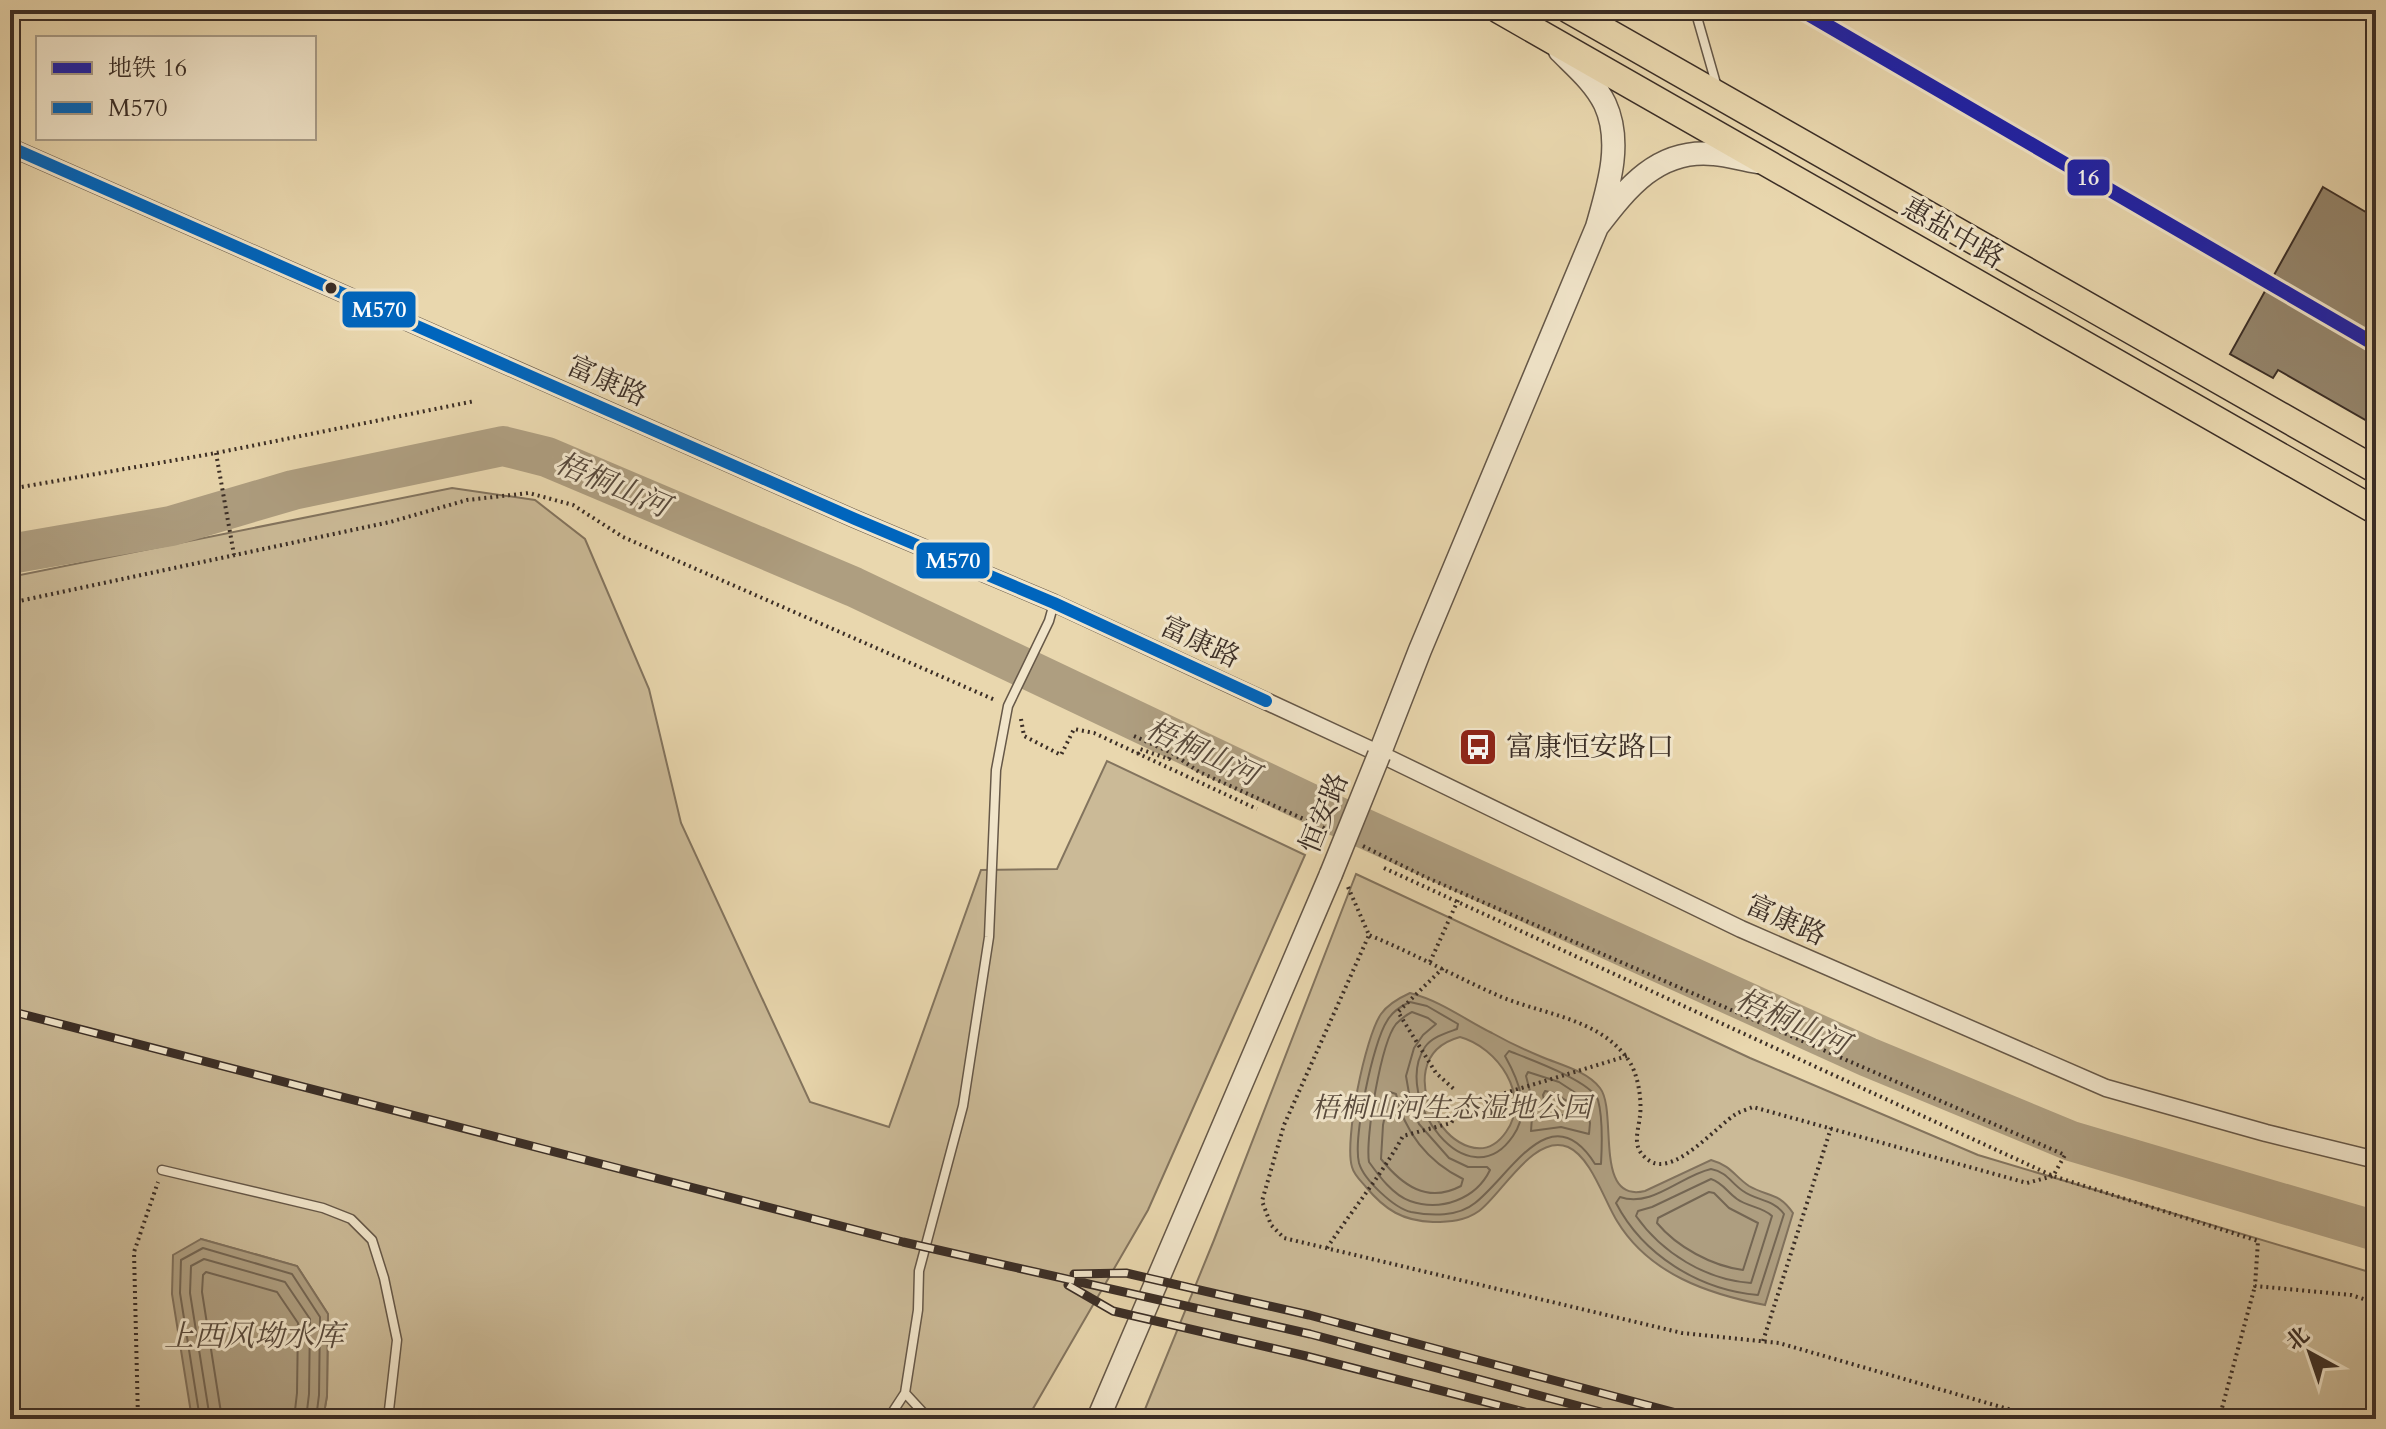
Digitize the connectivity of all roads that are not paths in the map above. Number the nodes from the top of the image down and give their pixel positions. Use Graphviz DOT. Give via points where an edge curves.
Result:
graph roads {
  1 [pos="1569,10"];
  2 [pos="1695,10"];
  3 [pos="1501,12"];
  4 [pos="1545,36"];
  5 [pos="1720,95"];
  6 [pos="10,147"];
  7 [pos="1769,165"];
  8 [pos="1597,227"];
  9 [pos="2376,470"];
  10 [pos="2376,511"];
  11 [pos="1054,603"];
  12 [pos="1380,755"];
  13 [pos="2376,1160"];
  14 [pos="162,1170"];
  15 [pos="905,1393"];
  16 [pos="388,1419"];
  17 [pos="888,1419"];
  18 [pos="929,1419"];
  19 [pos="1098,1419"];
  1 -- 5 [label="main road, 惠盐中路"];
  2 -- 5 [label="lane"];
  3 -- 4 [label="main road, 惠盐中路"];
  4 -- 7 [label="main road, 惠盐中路"];
  4 -- 8 [label="street" via="1592,83 1608,115 1612,173"];
  5 -- 9 [label="main road, 惠盐中路"];
  6 -- 11 [label="street, 富康路"];
  7 -- 8 [label="street" via="1712,154 1672,160 1639,177"];
  7 -- 10 [label="main road, 惠盐中路"];
  8 -- 12 [label="street, 恒安路"];
  11 -- 12 [label="street, 富康路"];
  11 -- 15 [label="lane" via="1008,706 996,770 987,952 963,1106 919,1271"];
  12 -- 13 [label="street, 富康路" via="1741,929 2106,1088"];
  12 -- 19 [label="street, 恒安路, bridge"];
  14 -- 16 [label="lane" via="323,1208 351,1219 372,1240 397,1340"];
  15 -- 17 [label="lane"];
  15 -- 18 [label="lane"];
}
